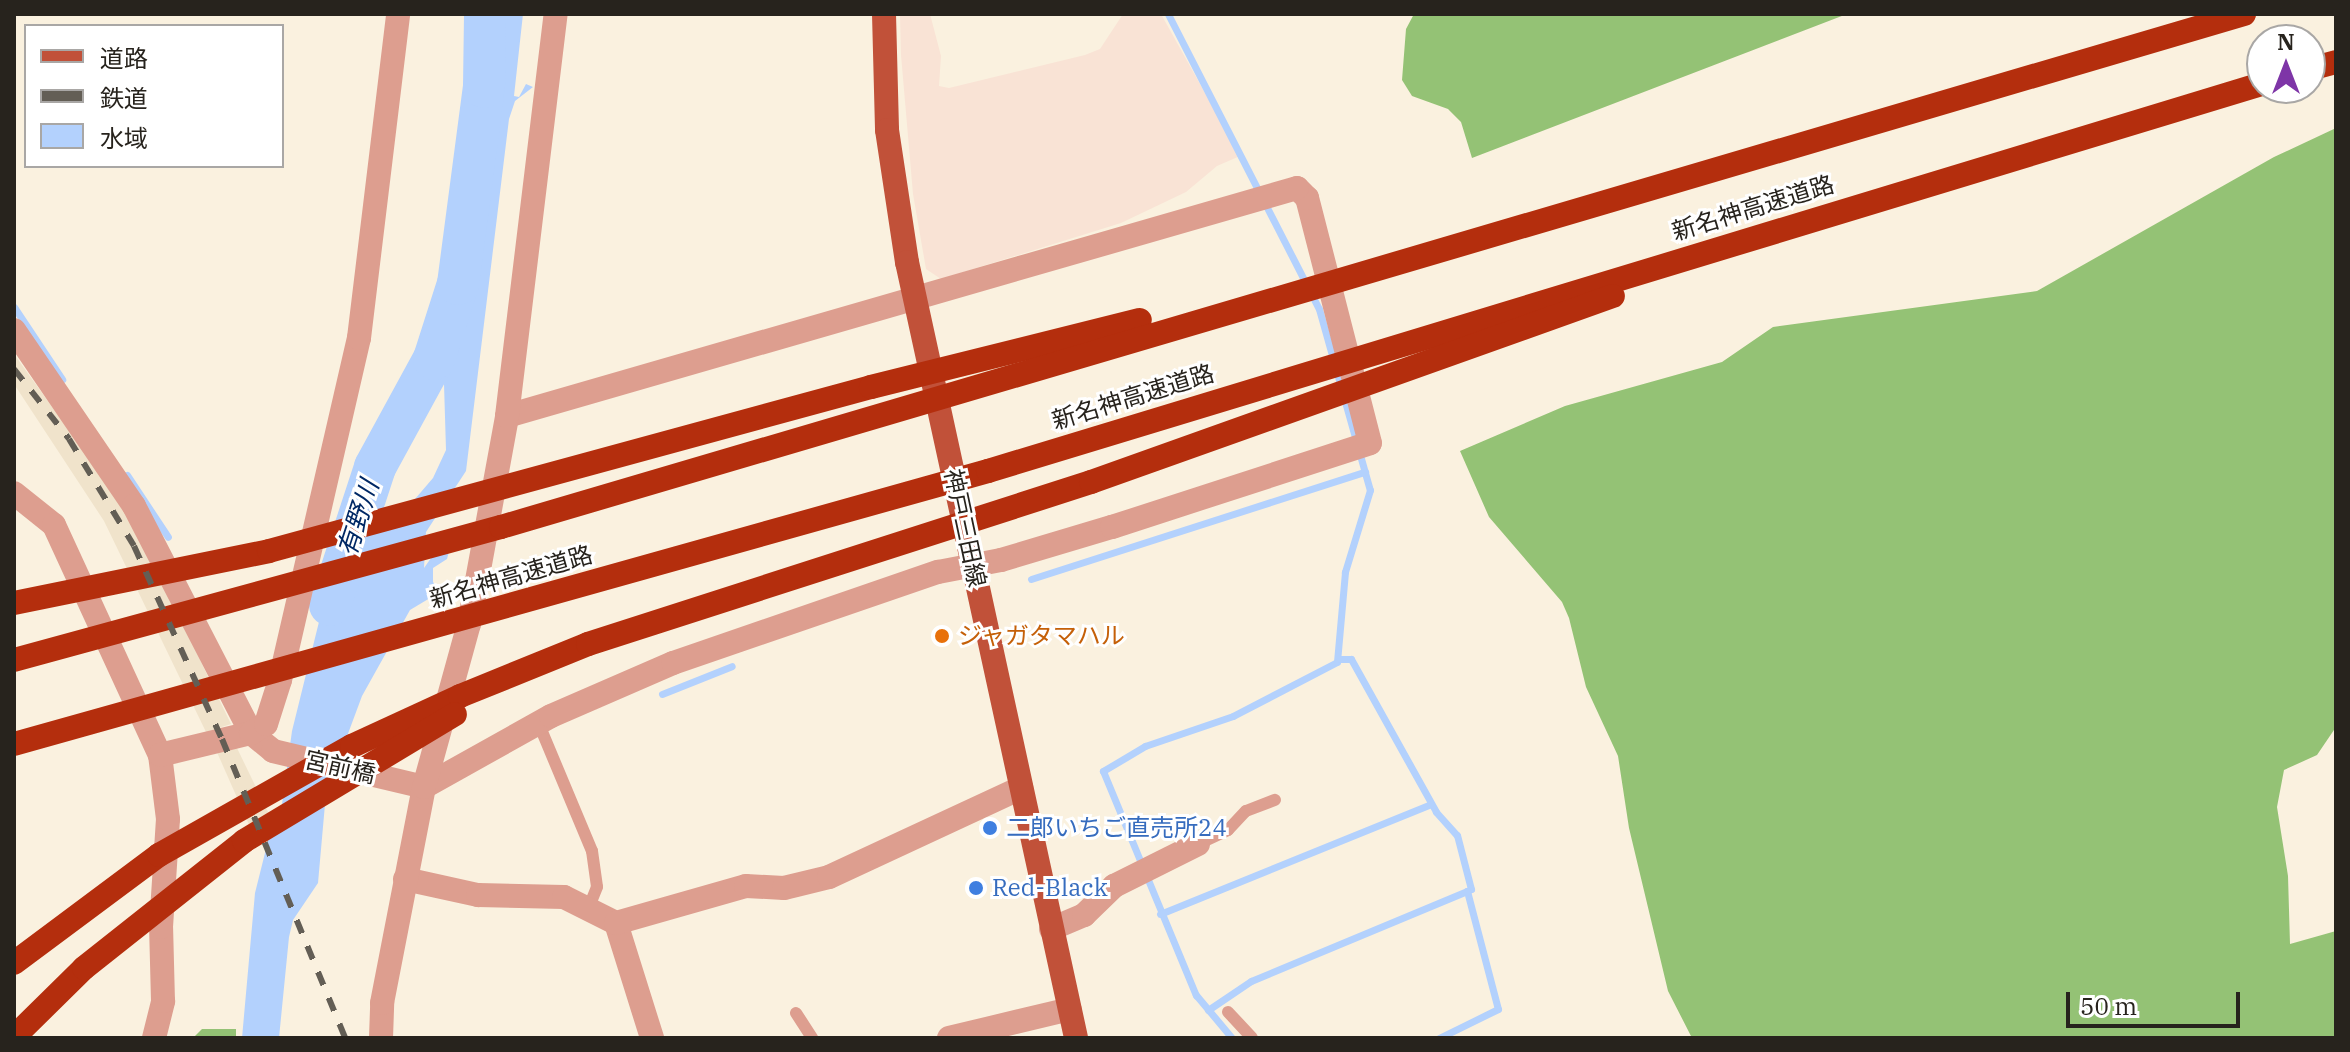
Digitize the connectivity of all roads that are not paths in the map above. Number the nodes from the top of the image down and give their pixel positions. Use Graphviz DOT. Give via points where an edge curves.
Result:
graph roads {
  1 [pos="398,14"];
  2 [pos="556,14"];
  3 [pos="884,14"];
  4 [pos="2244,14"];
  5 [pos="2246,89"];
  6 [pos="1362,270"];
  7 [pos="915,297"];
  8 [pos="14,330"];
  9 [pos="1440,345"];
  10 [pos="507,416"];
  11 [pos="14,493"];
  12 [pos="973,565"];
  13 [pos="14,602"];
  14 [pos="588,644"];
  15 [pos="14,660"];
  16 [pos="538,722"];
  17 [pos="251,733"];
  18 [pos="14,744"];
  19 [pos="160,755"];
  20 [pos="416,785"];
  21 [pos="1021,788"];
  22 [pos="1275,800"];
  23 [pos="1198,844"];
  24 [pos="405,879"];
  25 [pos="589,907"];
  26 [pos="616,923"];
  27 [pos="1051,929"];
  28 [pos="14,963"];
  29 [pos="1070,1009"];
  30 [pos="1228,1012"];
  31 [pos="796,1013"];
  32 [pos="14,1037"];
  33 [pos="154,1038"];
  34 [pos="381,1038"];
  35 [pos="652,1038"];
  36 [pos="812,1038"];
  37 [pos="949,1038"];
  38 [pos="1076,1038"];
  39 [pos="1252,1038"];
  1 -- 17 [label="street" via="359,338 280,680 266,724"];
  2 -- 10 [label="street"];
  3 -- 7 [label="main road, 神戸三田線" via="887,130"];
  4 -- 6 [label="highway, 新名神高速道路"];
  5 -- 9 [label="highway" via="2020,156"];
  6 -- 13 [label="highway" via="1256,291 871,387 269,551"];
  6 -- 15 [label="highway, 新名神高速道路" via="516,522"];
  7 -- 10 [label="street"];
  7 -- 12 [label="main road, 神戸三田線"];
  7 -- 12 [label="street" via="1297,188 1307,198 1370,443 1112,527"];
  8 -- 17 [label="street" via="134,506"];
  9 -- 14 [label="highway" via="1077,487"];
  9 -- 18 [label="highway, 新名神高速道路"];
  10 -- 20 [label="street" via="469,624"];
  11 -- 19 [label="street" via="38,507 54,525"];
  12 -- 16 [label="street" via="875,592 855,605 673,663"];
  12 -- 21 [label="main road, 神戸三田線"];
  14 -- 28 [label="highway" via="352,746 159,855"];
  14 -- 32 [label="highway" via="335,782 244,841 84,968"];
  16 -- 20 [label="street"];
  16 -- 25 [label="lane" via="592,851 597,887"];
  17 -- 19 [label="street"];
  17 -- 20 [label="street, 宮前橋" via="273,751"];
  19 -- 33 [label="street" via="168,819 163,1001"];
  20 -- 24 [label="street"];
  21 -- 26 [label="street" via="829,877 784,888 746,886"];
  21 -- 27 [label="main road, 神戸三田線"];
  22 -- 23 [label="lane" via="1246,811 1228,830"];
  23 -- 27 [label="street" via="1114,886 1084,915"];
  24 -- 25 [label="street" via="478,895 564,897"];
  24 -- 34 [label="street"];
  25 -- 26 [label="street"];
  26 -- 35 [label="street"];
  27 -- 29 [label="main road, 神戸三田線"];
  29 -- 37 [label="street"];
  29 -- 38 [label="main road, 神戸三田線"];
  30 -- 39 [label="lane"];
  31 -- 36 [label="lane"];
}
